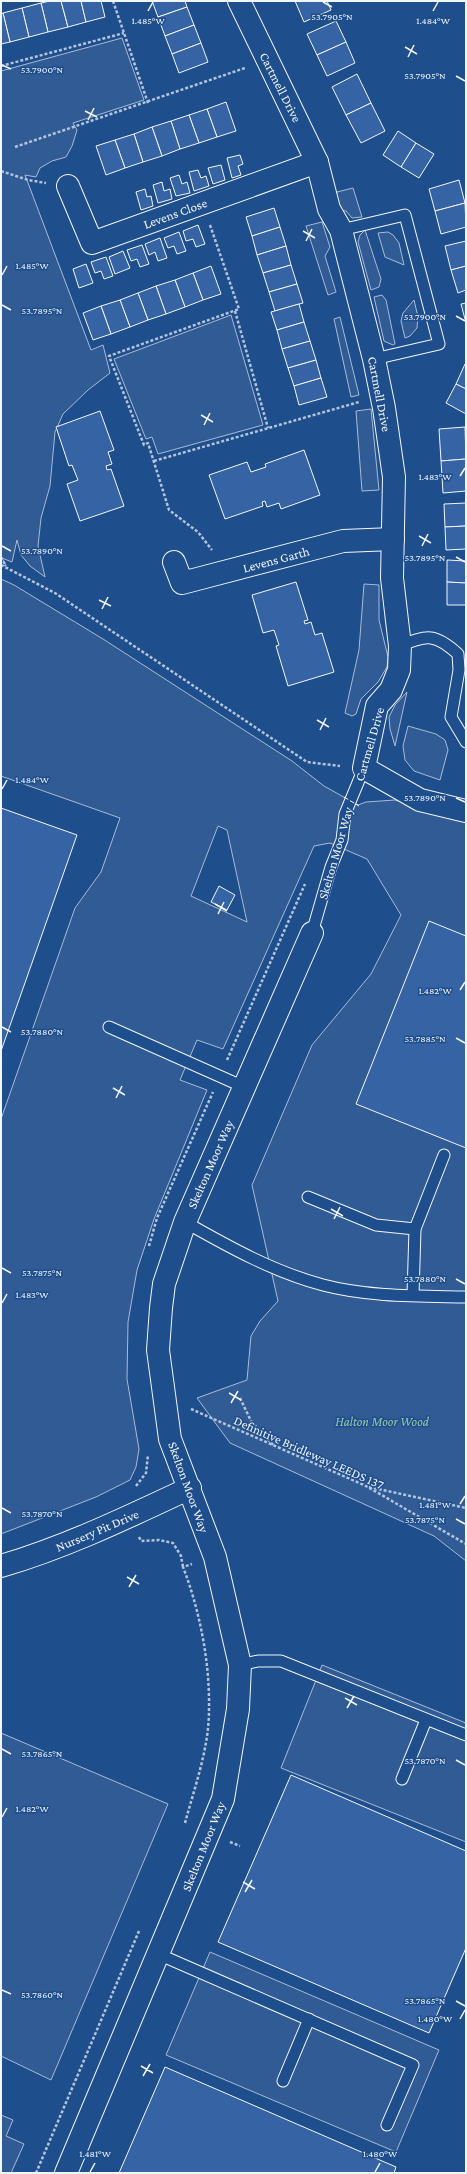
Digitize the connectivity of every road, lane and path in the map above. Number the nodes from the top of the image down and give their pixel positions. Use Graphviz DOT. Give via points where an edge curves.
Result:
graph roads {
  1 [pos="113,1"];
  2 [pos="239,1"];
  3 [pos="124,33"];
  4 [pos="266,60"];
  5 [pos="1,66"];
  6 [pos="148,103"];
  7 [pos="15,147"];
  8 [pos="317,162"];
  9 [pos="1,171"];
  10 [pos="68,186"];
  11 [pos="202,204"];
  12 [pos="341,230"];
  13 [pos="235,311"];
  14 [pos="374,359"];
  15 [pos="382,396"];
  16 [pos="268,428"];
  17 [pos="154,461"];
  18 [pos="393,538"];
  19 [pos="1,557"];
  20 [pos="174,562"];
  21 [pos="1,565"];
  22 [pos="6,566"];
  23 [pos="228,571"];
  24 [pos="400,646"];
  25 [pos="463,728"];
  26 [pos="466,742"];
  27 [pos="364,768"];
  28 [pos="350,801"];
  29 [pos="466,811"];
  30 [pos="312,933"];
  31 [pos="109,1027"];
  32 [pos="244,1087"];
  33 [pos="444,1155"];
  34 [pos="308,1197"];
  35 [pos="185,1222"];
  36 [pos="415,1229"];
  37 [pos="413,1295"];
  38 [pos="466,1297"];
  39 [pos="163,1395"];
  40 [pos="240,1398"];
  41 [pos="276,1447"];
  42 [pos="366,1486"];
  43 [pos="190,1488"];
  44 [pos="466,1508"];
  45 [pos="466,1544"];
  46 [pos="215,1557"];
  47 [pos="1,1566"];
  48 [pos="240,1665"];
  49 [pos="426,1720"];
  50 [pos="466,1735"];
  51 [pos="402,1779"];
  52 [pos="182,1829"];
  53 [pos="142,1924"];
  54 [pos="158,1954"];
  55 [pos="309,2019"];
  56 [pos="283,2082"];
  57 [pos="386,2125"];
  58 [pos="36,2173"];
  59 [pos="66,2173"];
  1 -- 3 [label="path"];
  2 -- 4 [label="street, Cartmell Drive"];
  3 -- 5 [label="path"];
  3 -- 6 [label="path"];
  4 -- 6 [label="path"];
  4 -- 8 [label="street, Cartmell Drive"];
  6 -- 7 [label="path"];
  8 -- 11 [label="street, Levens Close"];
  8 -- 12 [label="street, Cartmell Drive" via="329,209"];
  9 -- 10 [label="path" via="28,180"];
  10 -- 11 [label="street, Levens Close" via="92,243"];
  11 -- 13 [label="path" via="239,309"];
  12 -- 14 [label="street, Cartmell Drive"];
  12 -- 14 [label="lane" via="405,215 439,344"];
  13 -- 16 [label="path"];
  13 -- 17 [label="path" via="109,356 144,445 148,443"];
  14 -- 15 [label="street, Cartmell Drive"];
  15 -- 16 [label="path"];
  15 -- 18 [label="street, Cartmell Drive" via="394,477"];
  16 -- 17 [label="path"];
  17 -- 23 [label="path" via="169,510 198,532"];
  18 -- 23 [label="street, Levens Garth" via="343,541"];
  18 -- 24 [label="street, Cartmell Drive" via="392,578"];
  19 -- 22 [label="path"];
  20 -- 23 [label="street, Levens Garth" via="182,584"];
  21 -- 22 [label="path"];
  22 -- 27 [label="path" via="55,593 307,762"];
  24 -- 25 [label="lane" via="420,637 434,638 446,643 458,654 459,670 451,717"];
  24 -- 27 [label="street, Cartmell Drive" via="399,670 391,690 377,706"];
  25 -- 26 [label="lane"];
  27 -- 28 [label="lane, Cartmell Drive"];
  27 -- 29 [label="street" via="420,800"];
  28 -- 30 [label="lane, Skelton Moor Way" via="345,814 342,840 331,867"];
  30 -- 32 [label="street, Skelton Moor Way"];
  31 -- 32 [label="lane"];
  32 -- 35 [label="street, Skelton Moor Way"];
  33 -- 36 [label="lane"];
  34 -- 36 [label="lane" via="376,1225"];
  35 -- 37 [label="lane" via="267,1265 324,1285 370,1293"];
  35 -- 39 [label="street, Skelton Moor Way" via="164,1284 158,1350"];
  36 -- 37 [label="lane"];
  37 -- 38 [label="lane"];
  39 -- 41 [label="path, Definitive Bridleway LEEDS 137" via="223,1425"];
  39 -- 43 [label="street, Skelton Moor Way" via="170,1438"];
  40 -- 41 [label="path" via="251,1421"];
  41 -- 42 [label="path, Definitive Bridleway LEEDS 137"];
  42 -- 44 [label="path"];
  42 -- 45 [label="path, Definitive Bridleway LEEDS 137"];
  43 -- 46 [label="street, Skelton Moor Way"];
  43 -- 47 [label="street, Nursery Pit Drive" via="39,1555"];
  46 -- 48 [label="street, Skelton Moor Way"];
  46 -- 52 [label="path" via="183,1567 206,1654 209,1711 202,1764"];
  48 -- 49 [label="lane" via="258,1661 281,1661"];
  48 -- 54 [label="street, Skelton Moor Way" via="238,1709 223,1799"];
  49 -- 50 [label="lane"];
  49 -- 51 [label="lane"];
  53 -- 58 [label="path"];
  54 -- 55 [label="lane"];
  54 -- 59 [label="street, Skelton Moor Way"];
  55 -- 56 [label="lane"];
  55 -- 57 [label="lane" via="413,2065"];
}
